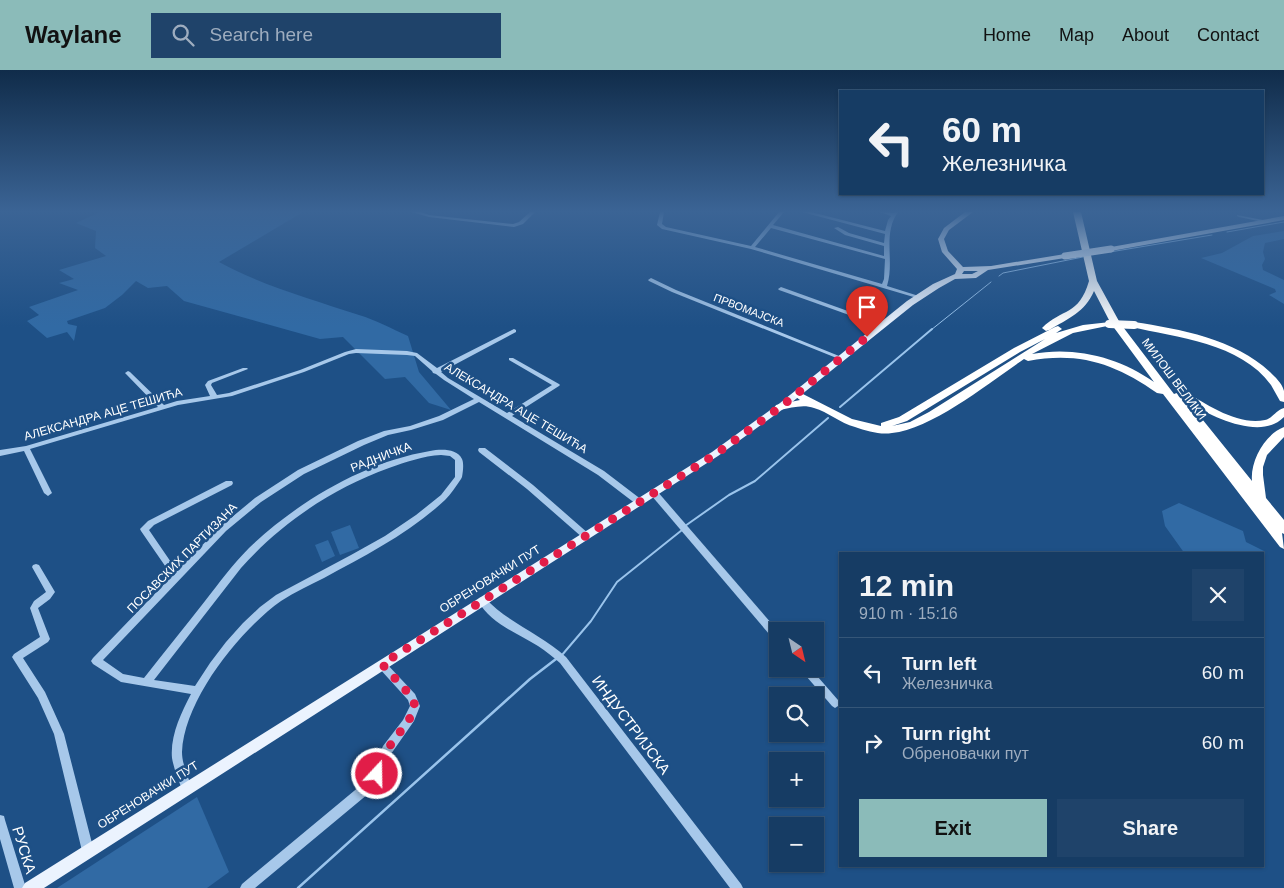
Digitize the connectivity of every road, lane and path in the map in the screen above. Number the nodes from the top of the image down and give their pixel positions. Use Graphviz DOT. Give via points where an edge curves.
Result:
graph roads {
  1 [pos="759,250"];
  2 [pos="858,250"];
  3 [pos="887,250"];
  4 [pos="945,250"];
  5 [pos="1085,250"];
  6 [pos="1092,250"];
  7 [pos="1103,250"];
  8 [pos="887,258"];
  9 [pos="951,259"];
  10 [pos="961,271"];
  11 [pos="972,272"];
  12 [pos="954,277"];
  13 [pos="651,280"];
  14 [pos="1093,280"];
  15 [pos="884,287"];
  16 [pos="781,289"];
  17 [pos="919,297"];
  18 [pos="1108,322"];
  19 [pos="1132,323"];
  20 [pos="882,325"];
  21 [pos="514,331"];
  22 [pos="1017,350"];
  23 [pos="841,358"];
  24 [pos="511,359"];
  25 [pos="1014,363"];
  26 [pos="245,369"];
  27 [pos="435,372"];
  28 [pos="128,373"];
  29 [pos="1171,386"];
  30 [pos="1284,386"];
  31 [pos="799,392"];
  32 [pos="215,398"];
  33 [pos="479,399"];
  34 [pos="1284,400"];
  35 [pos="1174,402"];
  36 [pos="817,405"];
  37 [pos="162,407"];
  38 [pos="780,407"];
  39 [pos="1284,411"];
  40 [pos="507,416"];
  41 [pos="1284,431"];
  42 [pos="26,448"];
  43 [pos="482,450"];
  44 [pos="0,453"];
  45 [pos="229,483"];
  46 [pos="48,493"];
  47 [pos="654,493"];
  48 [pos="1262,501"];
  49 [pos="639,502"];
  50 [pos="1284,529"];
  51 [pos="586,536"];
  52 [pos="1284,544"];
  53 [pos="36,567"];
  54 [pos="177,577"];
  55 [pos="482,601"];
  56 [pos="769,628"];
  57 [pos="382,664"];
  58 [pos="813,678"];
  59 [pos="146,683"];
  60 [pos="198,691"];
  61 [pos="835,702"];
  62 [pos="188,788"];
  63 [pos="0,820"];
  64 [pos="88,851"];
  65 [pos="20,888"];
  66 [pos="30,888"];
  67 [pos="246,888"];
  68 [pos="738,888"];
  1 -- 15 [label="street"];
  2 -- 8 [label="street"];
  3 -- 8 [label="street"];
  4 -- 9 [label="main road"];
  5 -- 14 [label="highway, МИЛОШ ВЕЛИКИ"];
  6 -- 29 [label="highway, МИЛОШ ВЕЛИКИ" via="1104,285 1124,323"];
  7 -- 11 [label="main road, ОБРЕНОВАЧКИ ПУТ, bridge"];
  8 -- 15 [label="street"];
  9 -- 10 [label="main road"];
  9 -- 11 [label="main road"];
  10 -- 11 [label="main road"];
  10 -- 12 [label="main road, ОБРЕНОВАЧКИ ПУТ"];
  11 -- 12 [label="main road, ОБРЕНОВАЧКИ ПУТ"];
  12 -- 17 [label="main road, ОБРЕНОВАЧКИ ПУТ"];
  13 -- 23 [label="street, ПРВОМАЈСКА"];
  14 -- 22 [label="highway" via="1084,305 1021,344"];
  14 -- 35 [label="highway, МИЛОШ ВЕЛИКИ" via="1116,324"];
  15 -- 17 [label="street"];
  16 -- 20 [label="street"];
  17 -- 20 [label="main road, ОБРЕНОВАЧКИ ПУТ"];
  18 -- 19 [label="highway, bridge"];
  18 -- 22 [label="highway" via="1068,325"];
  18 -- 25 [label="highway" via="1065,333"];
  19 -- 30 [label="highway" via="1180,330 1224,344 1263,366"];
  19 -- 34 [label="highway" via="1187,335 1230,351 1262,371 1278,387"];
  20 -- 23 [label="main road, ОБРЕНОВАЧКИ ПУТ"];
  21 -- 27 [label="street"];
  22 -- 31 [label="highway" via="891,424 856,421"];
  23 -- 31 [label="main road, ОБРЕНОВАЧКИ ПУТ"];
  24 -- 40 [label="street" via="556,385"];
  25 -- 35 [label="highway" via="1048,354 1095,358 1137,375"];
  25 -- 36 [label="highway" via="929,417 902,428 886,430 863,426"];
  26 -- 32 [label="street" via="210,382 208,385"];
  27 -- 32 [label="street, АЛЕКСАНДРА АЦЕ ТЕШИЋА" via="416,355 356,351 230,396"];
  27 -- 33 [label="street, АЛЕКСАНДРА АЦЕ ТЕШИЋА"];
  28 -- 37 [label="street"];
  29 -- 39 [label="highway" via="1206,409 1228,418 1254,423 1274,420"];
  29 -- 48 [label="highway, МИЛОШ ВЕЛИКИ"];
  31 -- 36 [label="highway"];
  31 -- 38 [label="main road, ОБРЕНОВАЧКИ ПУТ"];
  32 -- 37 [label="street, АЛЕКСАНДРА АЦЕ ТЕШИЋА"];
  33 -- 40 [label="street, АЛЕКСАНДРА АЦЕ ТЕШИЋА"];
  33 -- 54 [label="street, ПОСАВСКИХ ПАРТИЗАНА" via="441,418 362,442 301,472 244,511"];
  35 -- 52 [label="highway, МИЛОШ ВЕЛИКИ"];
  36 -- 38 [label="highway" via="801,403"];
  37 -- 42 [label="street, АЛЕКСАНДРА АЦЕ ТЕШИЋА"];
  38 -- 47 [label="main road, ОБРЕНОВАЧКИ ПУТ" via="722,450"];
  40 -- 49 [label="street, АЛЕКСАНДРА АЦЕ ТЕШИЋА" via="601,473"];
  41 -- 48 [label="highway" via="1263,450 1257,461"];
  42 -- 44 [label="street, АЛЕКСАНДРА АЦЕ ТЕШИЋА"];
  42 -- 46 [label="street"];
  43 -- 51 [label="street"];
  45 -- 54 [label="street" via="144,529"];
  47 -- 49 [label="main road, ОБРЕНОВАЧКИ ПУТ"];
  47 -- 56 [label="street"];
  48 -- 50 [label="highway, МИЛОШ ВЕЛИКИ"];
  49 -- 51 [label="main road, ОБРЕНОВАЧКИ ПУТ"];
  51 -- 55 [label="main road, ОБРЕНОВАЧКИ ПУТ"];
  53 -- 64 [label="street" via="51,592 34,608 45,639 17,657 42,696 59,734"];
  54 -- 59 [label="street, ПОСАВСКИХ ПАРТИЗАНА" via="96,661 121,678"];
  55 -- 57 [label="main road, ОБРЕНОВАЧКИ ПУТ"];
  55 -- 68 [label="street, ИНДУСТРИЈСКА" via="500,620 542,642 560,656"];
  57 -- 62 [label="main road, ОБРЕНОВАЧКИ ПУТ"];
  57 -- 67 [label="street" via="412,697 415,706 409,720 386,751 370,785"];
  58 -- 61 [label="street"];
  59 -- 60 [label="street"];
  59 -- 60 [label="street, РАДНИЧКА" via="234,570 287,520 329,493 403,460 433,453 458,457 461,474 437,504 391,537 280,598 256,615"];
  60 -- 62 [label="street, РАДНИЧКА" via="182,724 177,748 178,763"];
  62 -- 64 [label="main road, ОБРЕНОВАЧКИ ПУТ"];
  63 -- 65 [label="street, РУСКА"];
  64 -- 66 [label="main road, ОБРЕНОВАЧКИ ПУТ"];
}
